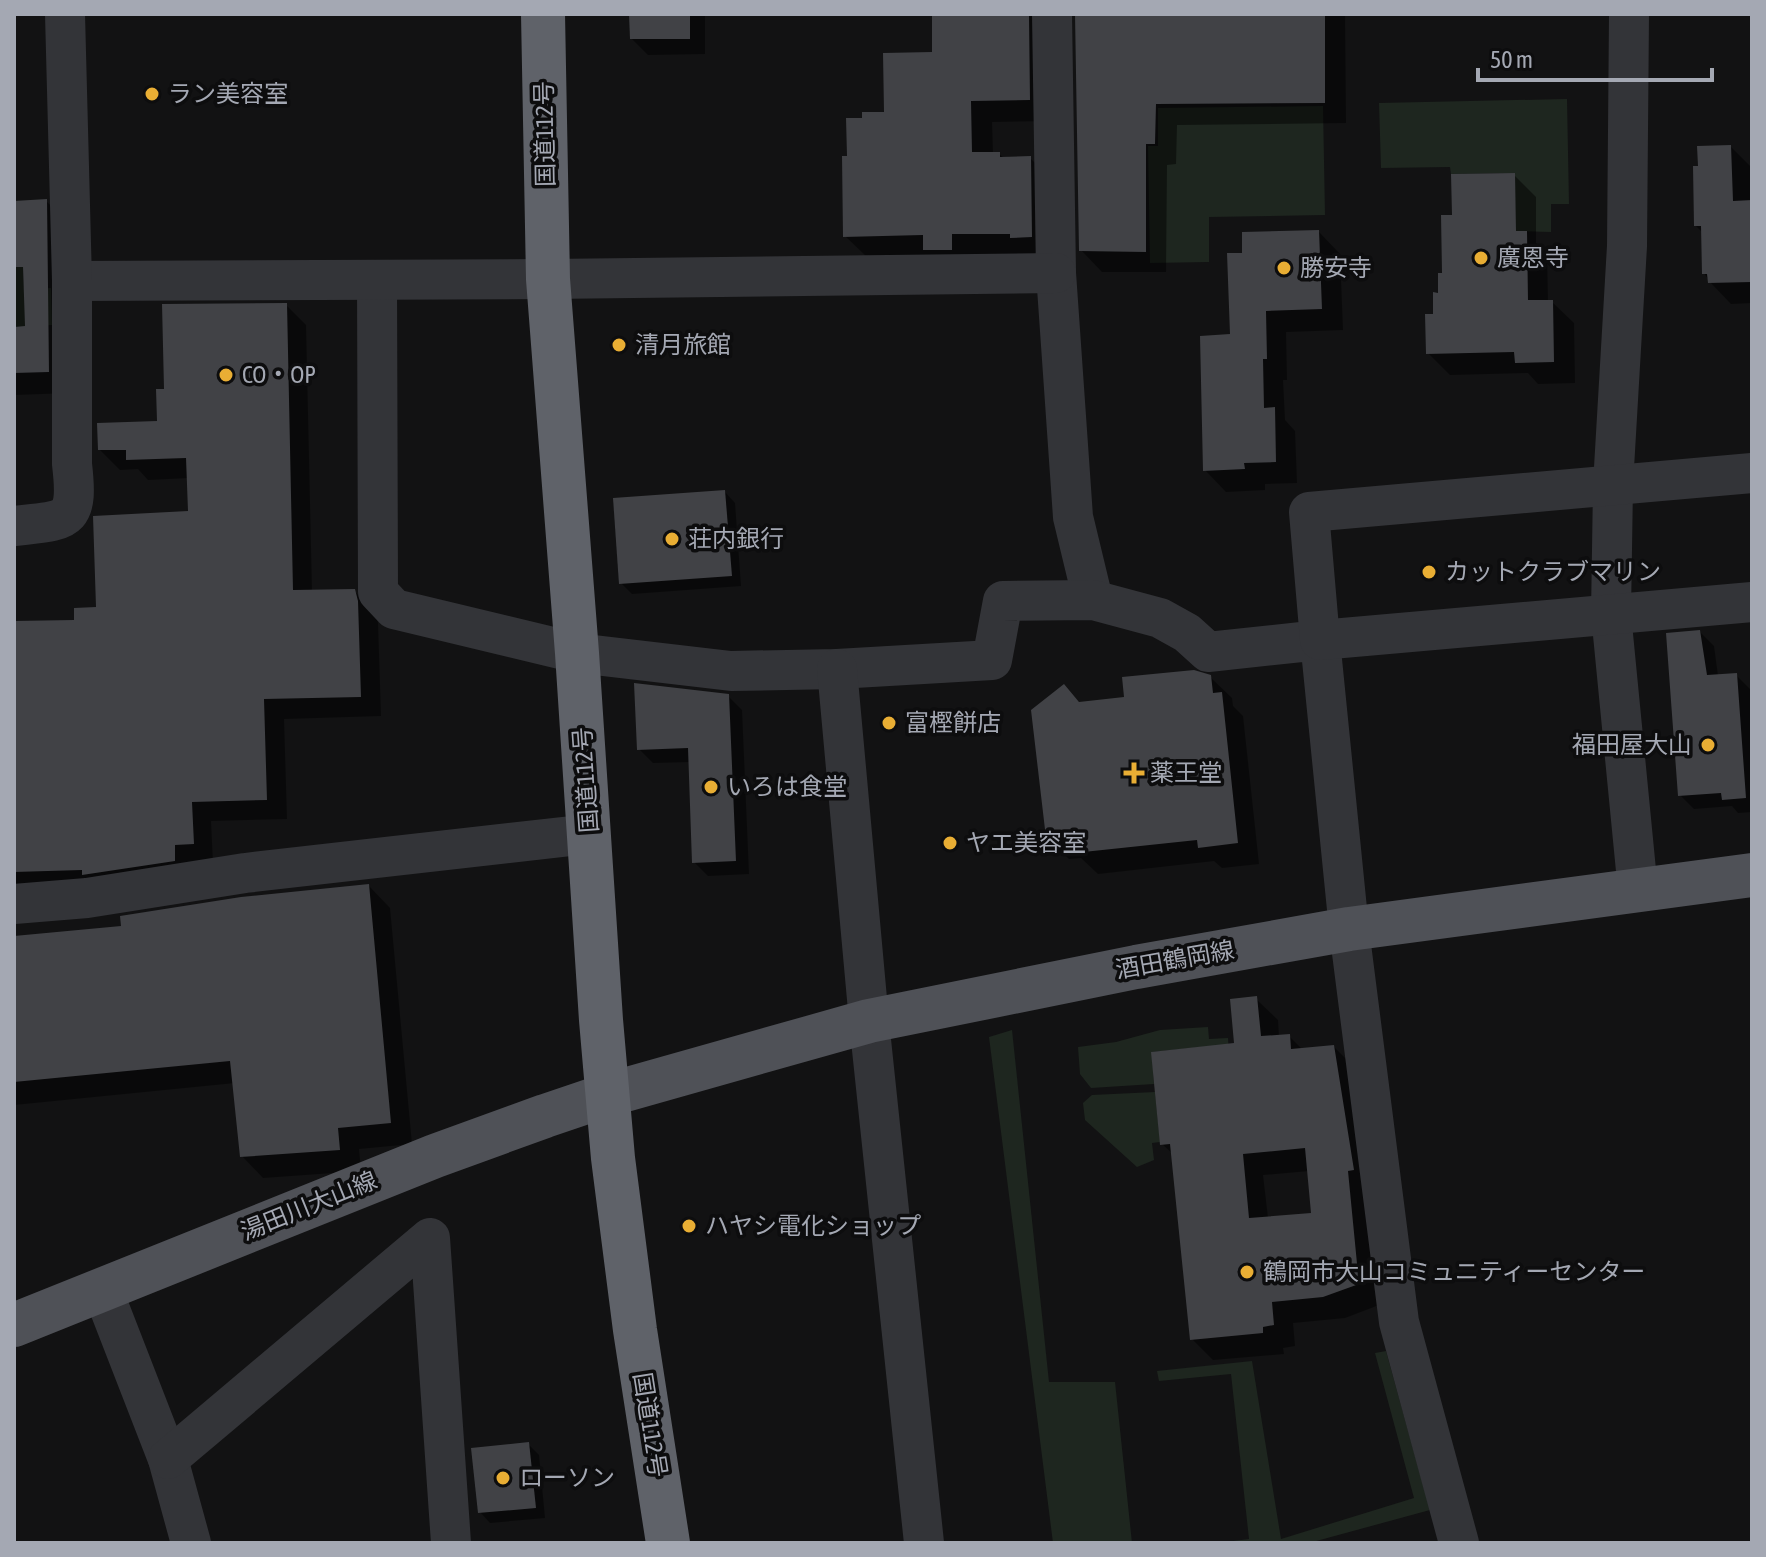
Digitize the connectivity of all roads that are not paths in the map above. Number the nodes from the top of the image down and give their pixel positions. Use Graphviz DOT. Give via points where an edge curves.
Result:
graph roads {
  1 [pos="65,14"];
  2 [pos="543,14"];
  3 [pos="1052,14"];
  4 [pos="1629,14"];
  5 [pos="1056,273"];
  6 [pos="548,279"];
  7 [pos="377,280"];
  8 [pos="72,281"];
  9 [pos="1752,473"];
  10 [pos="1613,485"];
  11 [pos="14,526"];
  12 [pos="1093,600"];
  13 [pos="1752,602"];
  14 [pos="1611,614"];
  15 [pos="1320,640"];
  16 [pos="577,653"];
  17 [pos="837,669"];
  18 [pos="589,834"];
  19 [pos="1752,875"];
  20 [pos="1638,891"];
  21 [pos="14,904"];
  22 [pos="1349,929"];
  23 [pos="869,1021"];
  24 [pos="607,1095"];
  25 [pos="102,1289"];
  26 [pos="14,1325"];
  27 [pos="168,1459"];
  28 [pos="191,1543"];
  29 [pos="451,1543"];
  30 [pos="668,1543"];
  31 [pos="924,1543"];
  32 [pos="1459,1543"];
  1 -- 8 [label="street"];
  2 -- 6 [label="highway, 国道112号"];
  3 -- 5 [label="street"];
  4 -- 10 [label="street" via="1627,246"];
  5 -- 6 [label="street"];
  5 -- 12 [label="street" via="1073,517"];
  6 -- 7 [label="street"];
  6 -- 16 [label="highway, 国道112号"];
  7 -- 8 [label="street"];
  7 -- 16 [label="street" via="378,592 394,609"];
  8 -- 11 [label="street" via="71,510 59,521"];
  9 -- 10 [label="street"];
  10 -- 14 [label="street"];
  10 -- 15 [label="street" via="1309,512"];
  12 -- 15 [label="street" via="1160,618 1208,652"];
  12 -- 17 [label="street" via="1003,601 992,660"];
  13 -- 14 [label="street"];
  14 -- 15 [label="street"];
  14 -- 20 [label="street"];
  15 -- 22 [label="street"];
  16 -- 17 [label="street" via="731,671"];
  16 -- 18 [label="highway, 国道112号"];
  17 -- 23 [label="street"];
  18 -- 21 [label="street"];
  18 -- 24 [label="highway, 国道112号"];
  19 -- 20 [label="main road, 酒田鶴岡線"];
  20 -- 22 [label="main road, 酒田鶴岡線"];
  22 -- 23 [label="main road, 酒田鶴岡線"];
  22 -- 32 [label="street" via="1399,1322"];
  23 -- 24 [label="main road, 酒田鶴岡線"];
  23 -- 31 [label="street"];
  24 -- 25 [label="main road, 湯田川大山線" via="435,1156"];
  24 -- 30 [label="highway, 国道112号"];
  25 -- 26 [label="main road, 湯田川大山線"];
  25 -- 27 [label="street"];
  27 -- 28 [label="street"];
  27 -- 29 [label="street" via="430,1238"];
}
